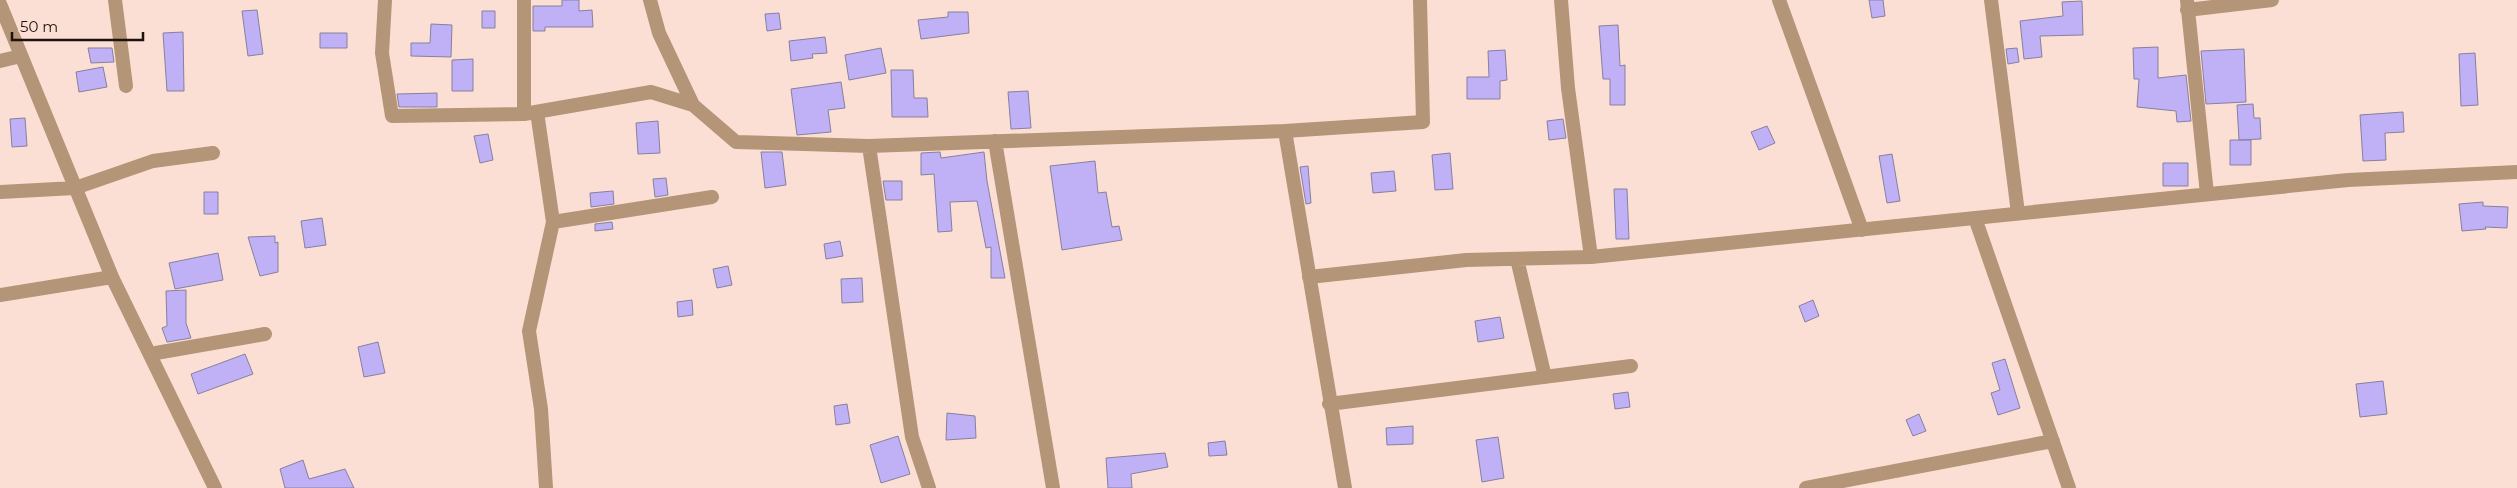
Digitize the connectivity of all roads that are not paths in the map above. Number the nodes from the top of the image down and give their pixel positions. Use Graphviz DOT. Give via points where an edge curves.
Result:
graph roads {
  1 [pos="115,0"];
  2 [pos="385,0"];
  3 [pos="524,0"];
  4 [pos="650,0"];
  5 [pos="1420,0"];
  6 [pos="1561,0"];
  7 [pos="1779,0"];
  8 [pos="1991,0"];
  9 [pos="2272,0"];
  10 [pos="0,4"];
  11 [pos="2187,5"];
  12 [pos="21,56"];
  13 [pos="0,61"];
  14 [pos="126,86"];
  15 [pos="693,105"];
  16 [pos="531,113"];
  17 [pos="1285,131"];
  18 [pos="995,141"];
  19 [pos="869,146"];
  20 [pos="213,152"];
  21 [pos="2517,172"];
  22 [pos="75,188"];
  23 [pos="0,192"];
  24 [pos="2207,194"];
  25 [pos="712,198"];
  26 [pos="2018,213"];
  27 [pos="1975,218"];
  28 [pos="553,222"];
  29 [pos="1862,230"];
  30 [pos="1591,258"];
  31 [pos="1517,259"];
  32 [pos="112,277"];
  33 [pos="1309,277"];
  34 [pos="0,295"];
  35 [pos="265,334"];
  36 [pos="150,354"];
  37 [pos="1631,366"];
  38 [pos="1545,377"];
  39 [pos="1329,404"];
  40 [pos="2053,442"];
  41 [pos="215,488"];
  42 [pos="546,488"];
  43 [pos="929,488"];
  44 [pos="1053,488"];
  45 [pos="1345,488"];
  46 [pos="1806,488"];
  47 [pos="2069,488"];
  1 -- 14 [label="street"];
  2 -- 16 [label="street" via="382,53 392,116"];
  3 -- 16 [label="street"];
  4 -- 15 [label="street" via="659,33"];
  5 -- 17 [label="street" via="1423,122"];
  6 -- 30 [label="street" via="1568,88"];
  7 -- 29 [label="street"];
  8 -- 26 [label="street"];
  9 -- 11 [label="street"];
  10 -- 12 [label="street"];
  11 -- 24 [label="street"];
  12 -- 13 [label="street"];
  12 -- 22 [label="street"];
  15 -- 16 [label="street" via="652,92"];
  15 -- 19 [label="street" via="736,142"];
  16 -- 28 [label="street"];
  17 -- 18 [label="street"];
  17 -- 33 [label="street"];
  18 -- 19 [label="street"];
  18 -- 44 [label="street"];
  19 -- 43 [label="street" via="912,437"];
  20 -- 22 [label="street" via="153,161"];
  21 -- 24 [label="street" via="2348,180"];
  22 -- 23 [label="street"];
  22 -- 32 [label="street"];
  24 -- 26 [label="street"];
  25 -- 28 [label="street"];
  26 -- 27 [label="street"];
  27 -- 29 [label="street"];
  27 -- 40 [label="street"];
  28 -- 42 [label="street" via="529,331 541,409"];
  29 -- 30 [label="street"];
  30 -- 31 [label="street"];
  31 -- 33 [label="street" via="1466,260"];
  31 -- 38 [label="street"];
  32 -- 34 [label="street"];
  32 -- 36 [label="street"];
  33 -- 39 [label="street"];
  35 -- 36 [label="street"];
  36 -- 41 [label="street"];
  37 -- 38 [label="street"];
  38 -- 39 [label="street"];
  39 -- 45 [label="street"];
  40 -- 46 [label="street"];
  40 -- 47 [label="street"];
}
